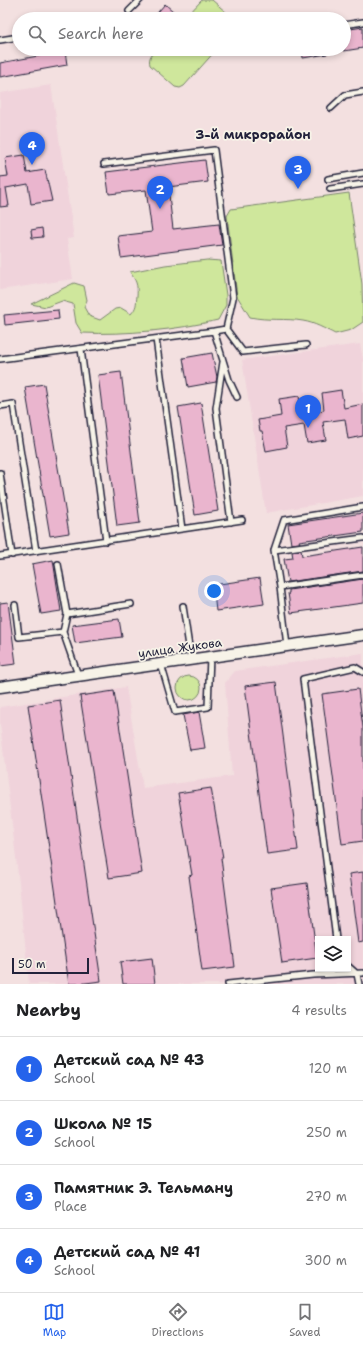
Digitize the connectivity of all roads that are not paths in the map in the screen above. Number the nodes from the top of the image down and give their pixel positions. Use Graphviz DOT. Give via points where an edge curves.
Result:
graph roads {
  1 [pos="140,0"];
  2 [pos="129,11"];
  3 [pos="363,22"];
  4 [pos="351,24"];
  5 [pos="12,38"];
  6 [pos="0,40"];
  7 [pos="363,92"];
  8 [pos="331,108"];
  9 [pos="104,164"];
  10 [pos="363,173"];
  11 [pos="328,179"];
  12 [pos="363,184"];
  13 [pos="330,189"];
  14 [pos="226,329"];
  15 [pos="214,332"];
  16 [pos="156,339"];
  17 [pos="306,345"];
  18 [pos="82,349"];
  19 [pos="0,359"];
  20 [pos="224,359"];
  21 [pos="238,397"];
  22 [pos="0,406"];
  23 [pos="0,473"];
  24 [pos="363,507"];
  25 [pos="242,520"];
  26 [pos="231,522"];
  27 [pos="182,529"];
  28 [pos="363,538"];
  29 [pos="106,541"];
  30 [pos="274,550"];
  31 [pos="36,551"];
  32 [pos="12,555"];
  33 [pos="0,556"];
  34 [pos="58,564"];
  35 [pos="363,575"];
  36 [pos="280,587"];
  37 [pos="131,604"];
  38 [pos="15,605"];
  39 [pos="183,606"];
  40 [pos="67,614"];
  41 [pos="63,632"];
  42 [pos="363,635"];
  43 [pos="287,646"];
  44 [pos="210,657"];
  45 [pos="191,660"];
  46 [pos="161,664"];
  47 [pos="363,672"];
  48 [pos="78,675"];
  49 [pos="0,687"];
  50 [pos="336,936"];
  51 [pos="351,969"];
  52 [pos="363,973"];
  53 [pos="357,974"];
  54 [pos="228,984"];
  55 [pos="359,984"];
  1 -- 2 [label="lane"];
  3 -- 4 [label="lane"];
  5 -- 6 [label="lane"];
  7 -- 8 [label="lane" via="345,95"];
  9 -- 14 [label="lane" via="214,150 233,298"];
  10 -- 11 [label="lane"];
  12 -- 13 [label="lane"];
  14 -- 15 [label="lane"];
  14 -- 17 [label="lane" via="243,352"];
  15 -- 16 [label="lane"];
  15 -- 20 [label="lane"];
  16 -- 18 [label="lane"];
  16 -- 27 [label="lane"];
  18 -- 19 [label="lane"];
  18 -- 29 [label="lane"];
  20 -- 21 [label="lane"];
  20 -- 26 [label="lane" via="216,408"];
  22 -- 31 [label="lane" via="13,404"];
  23 -- 32 [label="lane"];
  24 -- 30 [label="lane" via="284,520"];
  25 -- 26 [label="lane"];
  26 -- 27 [label="lane"];
  27 -- 29 [label="lane"];
  28 -- 30 [label="lane"];
  29 -- 31 [label="lane"];
  30 -- 36 [label="lane"];
  31 -- 32 [label="lane"];
  32 -- 33 [label="lane"];
  34 -- 40 [label="lane"];
  35 -- 36 [label="lane"];
  36 -- 43 [label="lane"];
  37 -- 40 [label="lane"];
  38 -- 41 [label="lane" via="19,637"];
  39 -- 45 [label="lane"];
  40 -- 41 [label="lane"];
  41 -- 48 [label="lane"];
  42 -- 43 [label="street, улица Жукова"];
  43 -- 44 [label="street, улица Жукова"];
  44 -- 45 [label="street, улица Жукова"];
  44 -- 46 [label="lane" via="208,707 175,712"];
  45 -- 46 [label="street, улица Жукова"];
  46 -- 48 [label="street, улица Жукова"];
  47 -- 50 [label="lane" via="355,667 303,679"];
  48 -- 49 [label="street, улица Жукова"];
  51 -- 53 [label="lane"];
  52 -- 53 [label="lane"];
  53 -- 54 [label="lane" via="313,975"];
  53 -- 55 [label="lane"];
}
